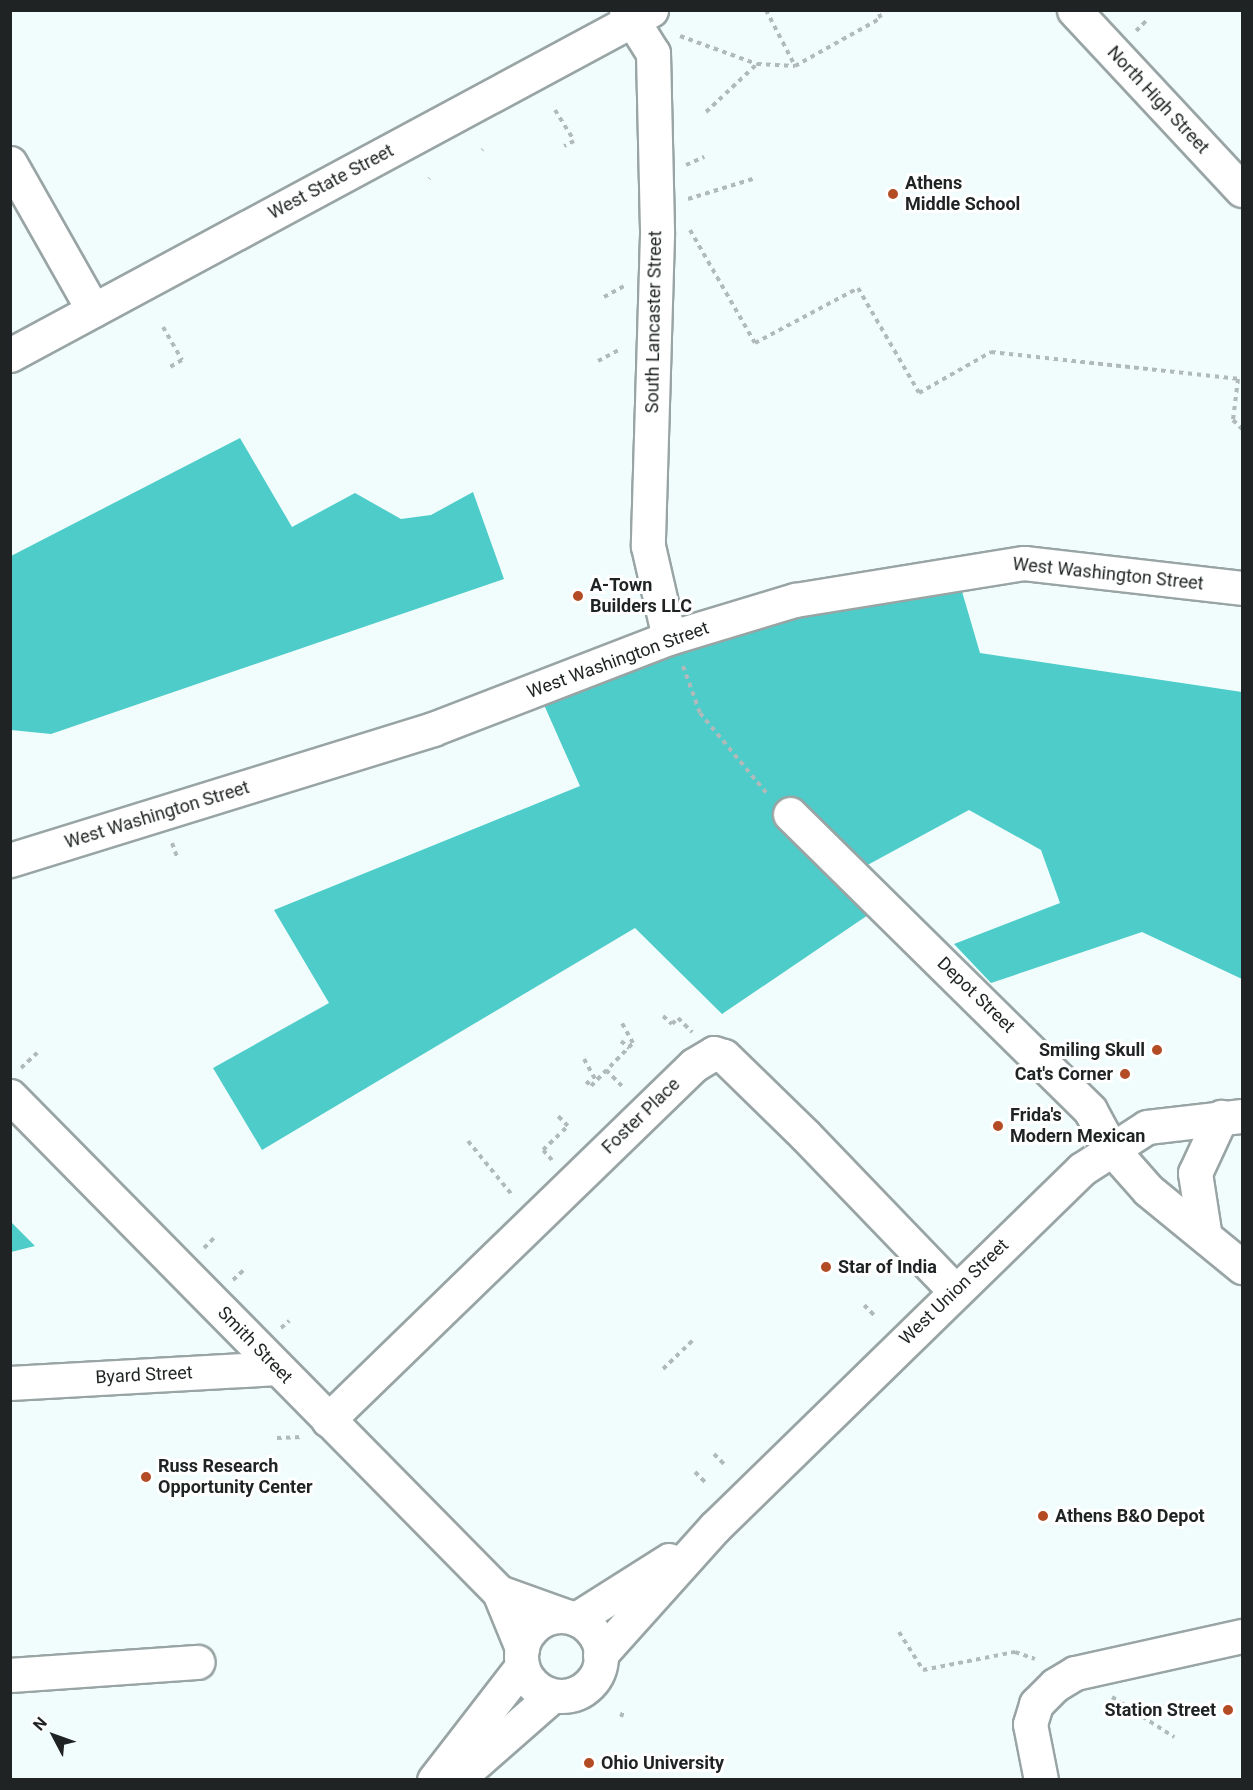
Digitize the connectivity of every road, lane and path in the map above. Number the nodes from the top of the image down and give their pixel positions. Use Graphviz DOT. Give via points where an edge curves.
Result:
graph roads {
  1 [pos="766,10"];
  2 [pos="877,10"];
  3 [pos="1074,10"];
  4 [pos="637,14"];
  5 [pos="683,39"];
  6 [pos="757,64"];
  7 [pos="795,66"];
  8 [pos="555,110"];
  9 [pos="706,112"];
  10 [pos="564,146"];
  11 [pos="704,157"];
  12 [pos="10,163"];
  13 [pos="678,168"];
  14 [pos="756,178"];
  15 [pos="1242,190"];
  16 [pos="676,203"];
  17 [pos="684,220"];
  18 [pos="620,288"];
  19 [pos="604,297"];
  20 [pos="93,310"];
  21 [pos="163,327"];
  22 [pos="620,350"];
  23 [pos="10,355"];
  24 [pos="598,361"];
  25 [pos="168,368"];
  26 [pos="1242,429"];
  27 [pos="1242,588"];
  28 [pos="675,650"];
  29 [pos="790,814"];
  30 [pos="172,844"];
  31 [pos="177,857"];
  32 [pos="10,860"];
  33 [pos="663,1016"];
  34 [pos="620,1020"];
  35 [pos="701,1040"];
  36 [pos="621,1041"];
  37 [pos="629,1048"];
  38 [pos="38,1052"];
  39 [pos="584,1059"];
  40 [pos="606,1070"];
  41 [pos="586,1081"];
  42 [pos="596,1081"];
  43 [pos="12,1086"];
  44 [pos="630,1094"];
  45 [pos="556,1114"];
  46 [pos="1232,1117"];
  47 [pos="468,1141"];
  48 [pos="1110,1147"];
  49 [pos="557,1165"];
  50 [pos="521,1201"];
  51 [pos="1204,1231"];
  52 [pos="1242,1267"];
  53 [pos="955,1291"];
  54 [pos="864,1305"];
  55 [pos="876,1317"];
  56 [pos="693,1340"];
  57 [pos="277,1368"];
  58 [pos="663,1369"];
  59 [pos="10,1383"];
  60 [pos="318,1429"];
  61 [pos="277,1438"];
  62 [pos="714,1454"];
  63 [pos="725,1465"];
  64 [pos="695,1472"];
  65 [pos="707,1484"];
  66 [pos="703,1538"];
  67 [pos="499,1592"];
  68 [pos="571,1617"];
  69 [pos="899,1632"];
  70 [pos="1242,1636"];
  71 [pos="600,1655"];
  72 [pos="522,1657"];
  73 [pos="198,1662"];
  74 [pos="1075,1673"];
  75 [pos="10,1675"];
  76 [pos="552,1696"];
  77 [pos="1174,1737"];
  78 [pos="434,1779"];
  79 [pos="456,1779"];
  80 [pos="1041,1779"];
  1 -- 7 [label="path"];
  2 -- 7 [label="path" via="881,18"];
  3 -- 15 [label="street, North High Street"];
  4 -- 20 [label="street, West State Street"];
  4 -- 28 [label="street, South Lancaster Street" via="653,53 657,235 648,546"];
  5 -- 6 [label="path"];
  6 -- 7 [label="path"];
  6 -- 9 [label="path"];
  8 -- 10 [label="path" via="574,141"];
  11 -- 13 [label="path"];
  12 -- 20 [label="street"];
  14 -- 16 [label="path"];
  17 -- 26 [label="path" via="755,343 858,288 919,393 991,352 1238,379 1233,420"];
  18 -- 19 [label="path"];
  20 -- 23 [label="street, West State Street"];
  21 -- 25 [label="path" via="182,360"];
  22 -- 24 [label="path"];
  27 -- 28 [label="street, West Washington Street" via="1024,563 990,565 795,600"];
  28 -- 29 [label="path" via="700,713 749,778"];
  28 -- 32 [label="street, West Washington Street"];
  29 -- 48 [label="street, Depot Street" via="1090,1110"];
  30 -- 31 [label="path"];
  33 -- 35 [label="path" via="672,1024 678,1018"];
  34 -- 37 [label="path" via="633,1043"];
  36 -- 37 [label="path"];
  37 -- 40 [label="path"];
  38 -- 43 [label="path"];
  39 -- 42 [label="path"];
  40 -- 42 [label="path"];
  40 -- 44 [label="path"];
  41 -- 42 [label="path" via="591,1086"];
  43 -- 57 [label="street, Smith Street"];
  45 -- 49 [label="path" via="568,1126 543,1150"];
  46 -- 48 [label="street, West Union Street" via="1147,1127"];
  46 -- 51 [label="street" via="1195,1173"];
  47 -- 50 [label="path"];
  48 -- 51 [label="street, Depot Street" via="1181,1220"];
  48 -- 53 [label="street, West Union Street"];
  51 -- 52 [label="street, Depot Street"];
  53 -- 60 [label="street, Foster Place" via="822,1152 723,1056 714,1053 686,1072"];
  53 -- 66 [label="street, West Union Street"];
  54 -- 55 [label="path"];
  56 -- 58 [label="path"];
  57 -- 59 [label="street, Byard Street"];
  57 -- 60 [label="street, Smith Street"];
  60 -- 61 [label="path"];
  60 -- 67 [label="street, Smith Street"];
  62 -- 63 [label="path"];
  64 -- 65 [label="path"];
  66 -- 68 [label="street, West Union Street"];
  66 -- 71 [label="street, West Union Street"];
  67 -- 68 [label="street, Smith Street"];
  67 -- 72 [label="street, Smith Street"];
  68 -- 71 [label="street" via="597,1637"];
  68 -- 72 [label="street, West Union Street" via="538,1623"];
  69 -- 74 [label="path" via="923,1670 1015,1652"];
  70 -- 74 [label="street"];
  71 -- 76 [label="street, West Union Street" via="598,1670 585,1688"];
  72 -- 76 [label="street" via="534,1686"];
  72 -- 78 [label="street, West Union Street"];
  73 -- 75 [label="street"];
  74 -- 77 [label="path"];
  74 -- 80 [label="street" via="1044,1694 1032,1715"];
  76 -- 79 [label="street, West Union Street"];
}
